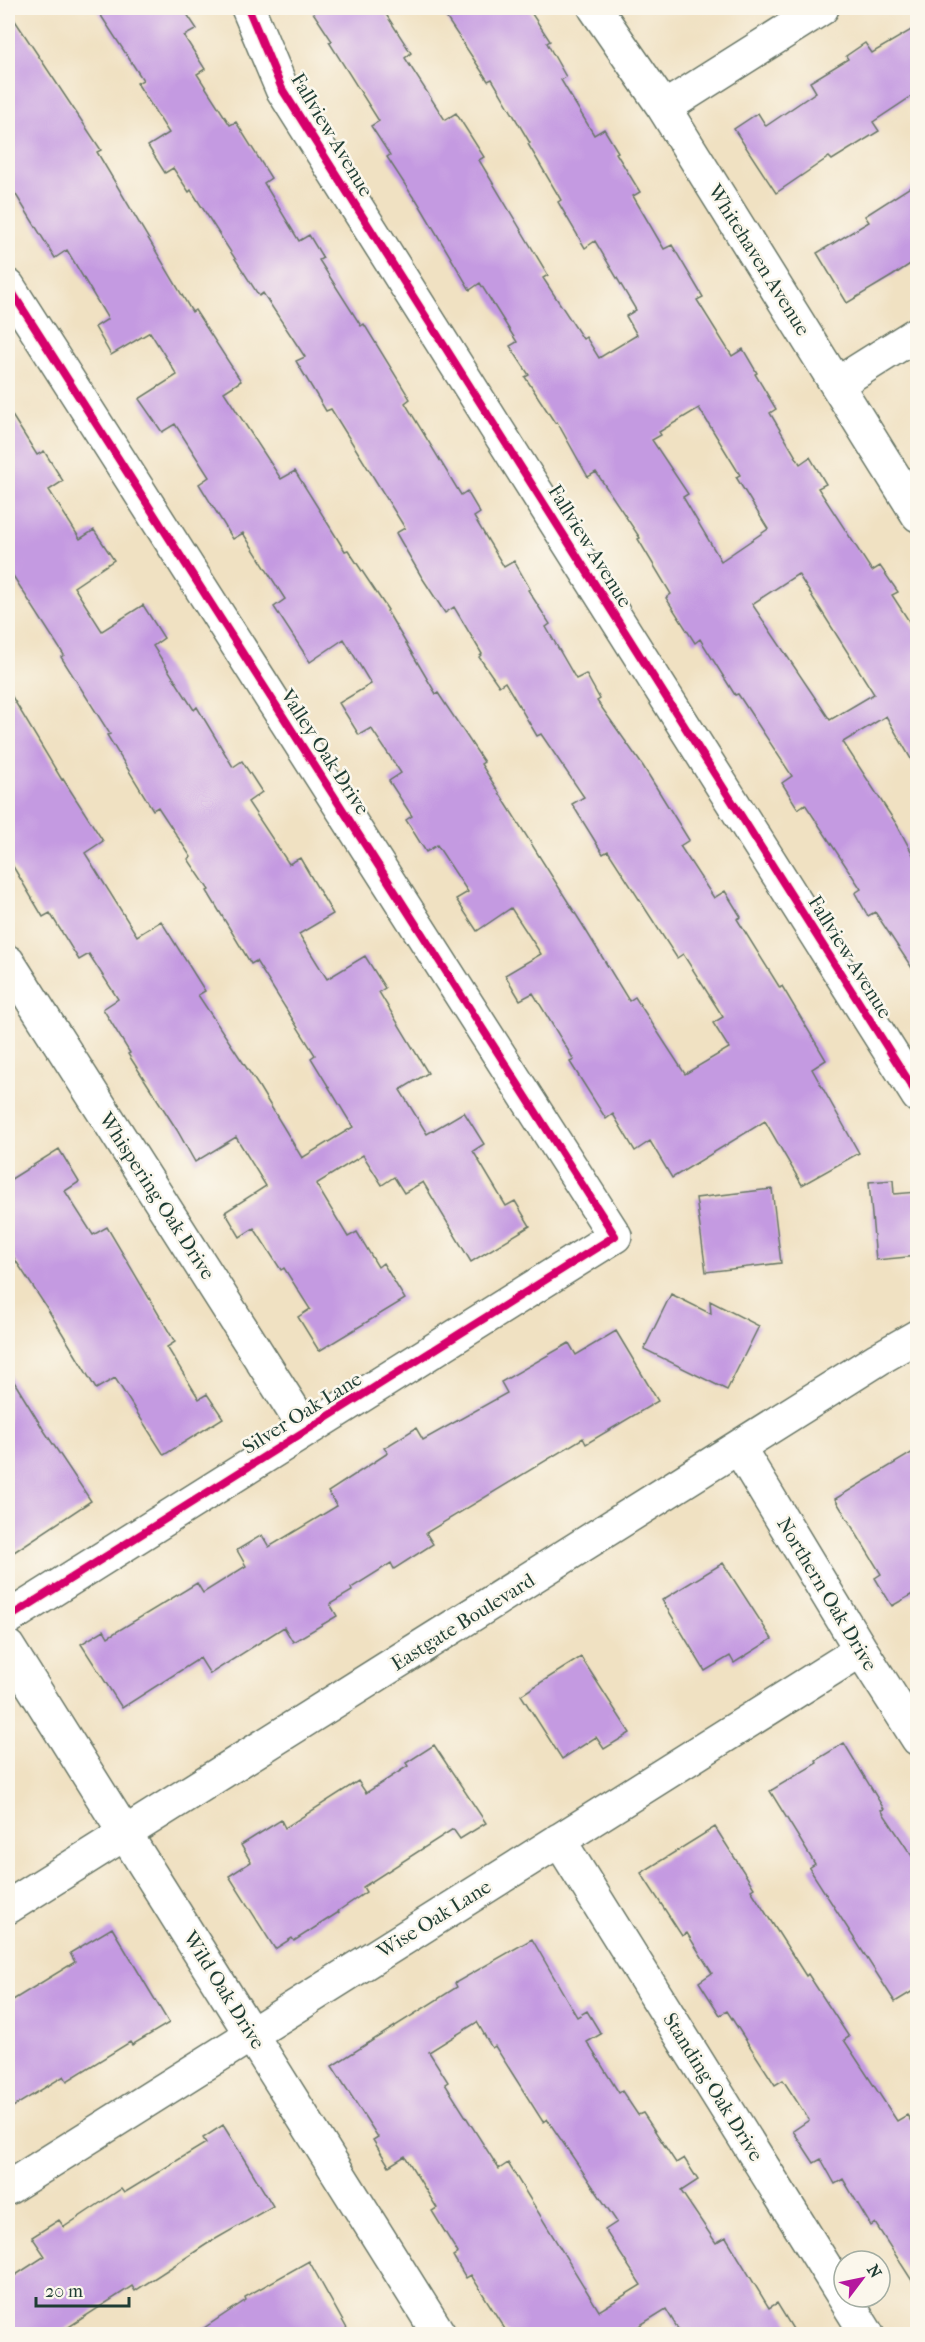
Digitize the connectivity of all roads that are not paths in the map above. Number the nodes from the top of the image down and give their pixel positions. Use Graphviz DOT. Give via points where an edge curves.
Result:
graph roads {
  1 [pos="248,8"];
  2 [pos="595,8"];
  3 [pos="822,8"];
  4 [pos="664,108"];
  5 [pos="8,286"];
  6 [pos="918,333"];
  7 [pos="837,384"];
  8 [pos="918,515"];
  9 [pos="8,962"];
  10 [pos="918,1096"];
  11 [pos="615,1236"];
  12 [pos="918,1336"];
  13 [pos="306,1430"];
  14 [pos="739,1448"];
  15 [pos="8,1618"];
  16 [pos="8,1647"];
  17 [pos="861,1650"];
  18 [pos="918,1739"];
  19 [pos="126,1834"];
  20 [pos="559,1840"];
  21 [pos="8,1907"];
  22 [pos="251,2034"];
  23 [pos="8,2188"];
  24 [pos="439,2334"];
  25 [pos="867,2334"];
  1 -- 10 [label="street, Fallview Avenue" via="282,89"];
  2 -- 4 [label="street, Whitehaven Avenue"];
  3 -- 4 [label="street"];
  4 -- 7 [label="street, Whitehaven Avenue"];
  5 -- 11 [label="street, Valley Oak Drive"];
  6 -- 7 [label="street"];
  7 -- 8 [label="street, Whitehaven Avenue"];
  9 -- 13 [label="street, Whispering Oak Drive"];
  11 -- 13 [label="street, Silver Oak Lane"];
  12 -- 14 [label="street, Eastgate Boulevard"];
  13 -- 15 [label="street, Silver Oak Lane"];
  14 -- 17 [label="street, Northern Oak Drive"];
  14 -- 19 [label="street, Eastgate Boulevard"];
  16 -- 19 [label="street, Wild Oak Drive"];
  17 -- 18 [label="street, Northern Oak Drive"];
  17 -- 20 [label="street, Wise Oak Lane"];
  19 -- 21 [label="street, Eastgate Boulevard"];
  19 -- 22 [label="street, Wild Oak Drive"];
  20 -- 22 [label="street, Wise Oak Lane"];
  20 -- 25 [label="street, Standing Oak Drive"];
  22 -- 23 [label="street, Wise Oak Lane"];
  22 -- 24 [label="street, Wild Oak Drive"];
}
